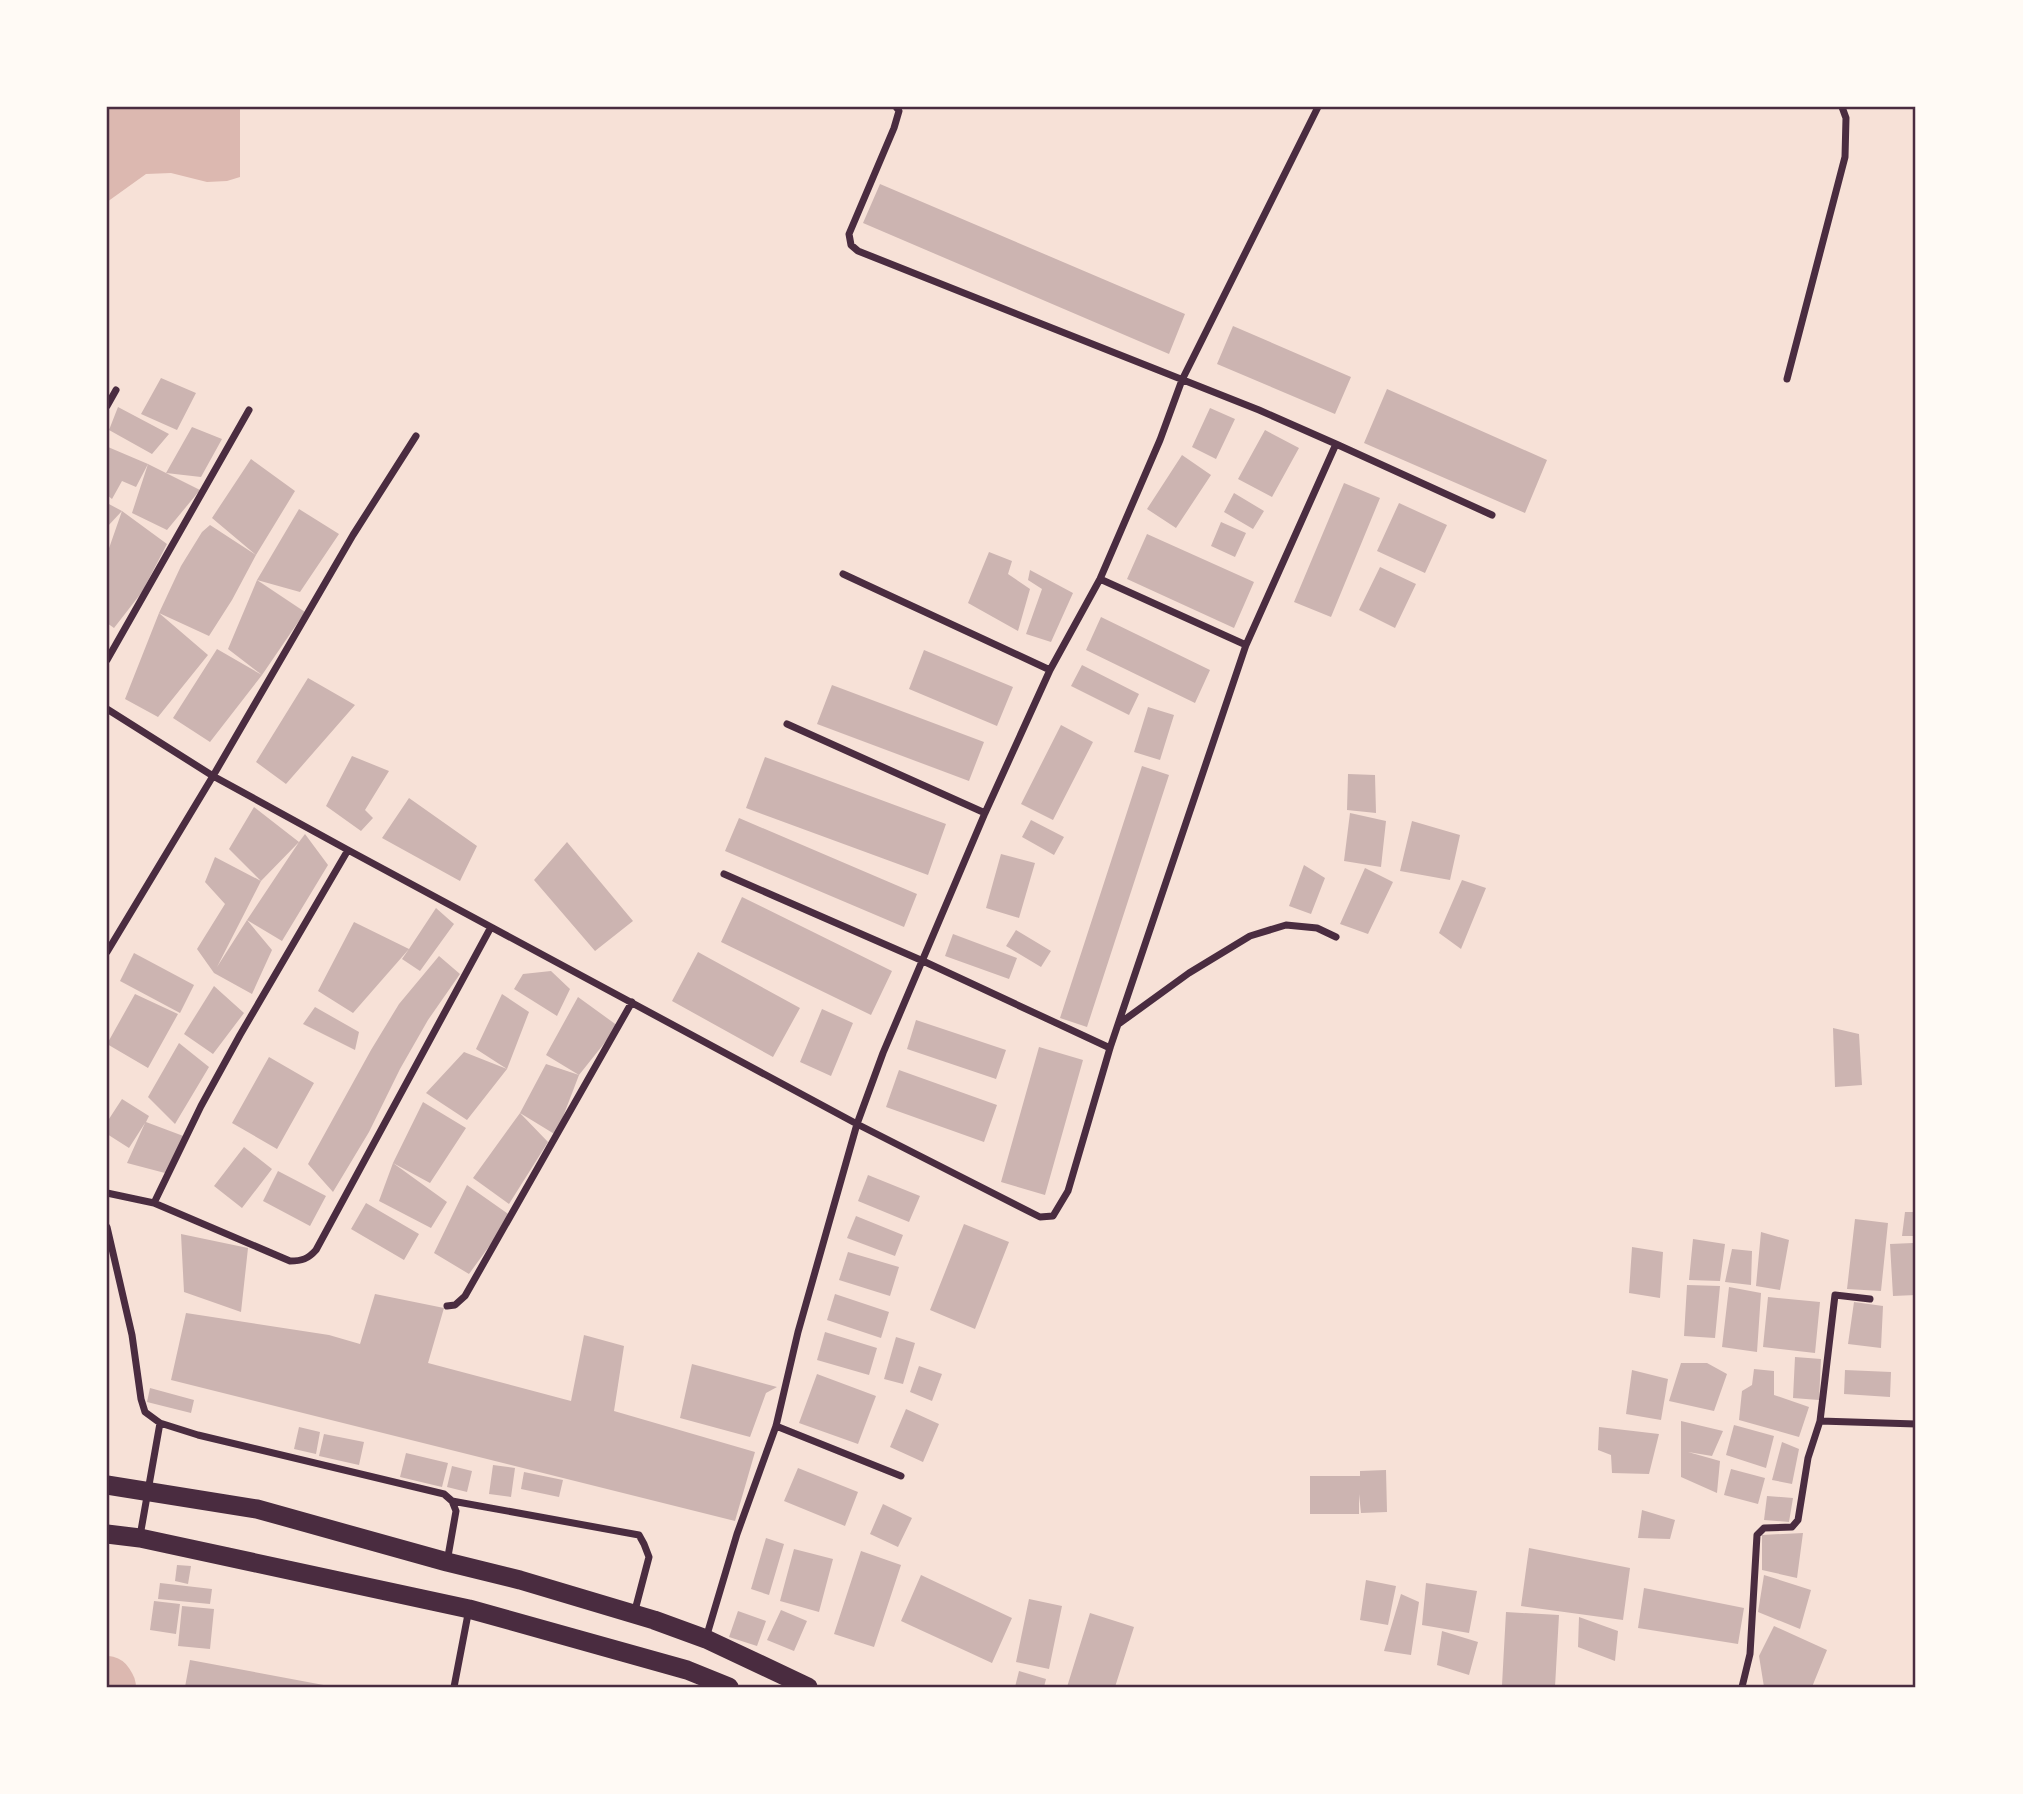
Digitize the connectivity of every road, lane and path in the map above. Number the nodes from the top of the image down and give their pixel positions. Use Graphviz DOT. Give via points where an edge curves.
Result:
graph roads {
  1 [pos="1318,107"];
  2 [pos="1842,107"];
  3 [pos="898,108"];
  4 [pos="1787,379"];
  5 [pos="1182,380"];
  6 [pos="116,390"];
  7 [pos="107,406"];
  8 [pos="249,410"];
  9 [pos="416,436"];
  10 [pos="1336,443"];
  11 [pos="1492,515"];
  12 [pos="843,574"];
  13 [pos="1100,579"];
  14 [pos="1246,645"];
  15 [pos="107,660"];
  16 [pos="1050,670"];
  17 [pos="107,709"];
  18 [pos="787,724"];
  19 [pos="213,776"];
  20 [pos="985,813"];
  21 [pos="348,850"];
  22 [pos="724,874"];
  23 [pos="491,928"];
  24 [pos="1336,937"];
  25 [pos="107,952"];
  26 [pos="923,961"];
  27 [pos="632,1002"];
  28 [pos="1119,1023"];
  29 [pos="1110,1048"];
  30 [pos="856,1124"];
  31 [pos="107,1193"];
  32 [pos="154,1203"];
  33 [pos="107,1227"];
  34 [pos="1870,1299"];
  35 [pos="447,1306"];
  36 [pos="1820,1421"];
  37 [pos="160,1423"];
  38 [pos="1916,1424"];
  39 [pos="776,1426"];
  40 [pos="901,1476"];
  41 [pos="107,1485"];
  42 [pos="147,1490"];
  43 [pos="452,1501"];
  44 [pos="107,1534"];
  45 [pos="140,1538"];
  46 [pos="447,1562"];
  47 [pos="470,1608"];
  48 [pos="634,1614"];
  49 [pos="706,1639"];
  50 [pos="454,1687"];
  51 [pos="729,1687"];
  52 [pos="808,1687"];
  53 [pos="1742,1687"];
  1 -- 5 [label="street"];
  2 -- 4 [label="street" via="1845,157"];
  3 -- 5 [label="street" via="894,128 849,234 858,251"];
  5 -- 10 [label="street"];
  5 -- 13 [label="street"];
  6 -- 7 [label="street"];
  8 -- 15 [label="street"];
  9 -- 19 [label="street"];
  10 -- 11 [label="street"];
  10 -- 14 [label="street"];
  12 -- 16 [label="street"];
  13 -- 14 [label="street"];
  13 -- 16 [label="street"];
  14 -- 28 [label="street"];
  16 -- 20 [label="street"];
  17 -- 19 [label="street"];
  18 -- 20 [label="street"];
  19 -- 21 [label="street"];
  19 -- 25 [label="street"];
  20 -- 26 [label="street"];
  21 -- 23 [label="street"];
  21 -- 32 [label="street" via="240,1035"];
  22 -- 26 [label="street"];
  23 -- 27 [label="street"];
  23 -- 32 [label="street" via="310,1257 290,1261"];
  24 -- 28 [label="street" via="1317,928 1286,925 1250,936"];
  26 -- 29 [label="street"];
  26 -- 30 [label="street"];
  27 -- 30 [label="street"];
  27 -- 35 [label="street" via="465,1296"];
  28 -- 29 [label="street"];
  29 -- 30 [label="street" via="1068,1191 1053,1216 1040,1217"];
  30 -- 39 [label="street"];
  31 -- 32 [label="street"];
  33 -- 37 [label="street" via="132,1335 141,1399 145,1412"];
  34 -- 36 [label="street" via="1835,1295"];
  36 -- 38 [label="street"];
  36 -- 53 [label="street" via="1808,1458 1798,1520 1791,1527 1764,1528 1757,1535 1750,1654"];
  37 -- 42 [label="street"];
  37 -- 43 [label="street" via="444,1494"];
  39 -- 40 [label="street"];
  39 -- 49 [label="street"];
  41 -- 42 [label="highway"];
  42 -- 45 [label="street"];
  42 -- 46 [label="highway" via="257,1509"];
  43 -- 46 [label="street" via="456,1511"];
  43 -- 48 [label="street" via="639,1535 649,1557"];
  44 -- 45 [label="highway"];
  45 -- 47 [label="highway"];
  46 -- 48 [label="highway"];
  47 -- 50 [label="street"];
  47 -- 51 [label="highway" via="687,1670"];
  48 -- 49 [label="highway"];
  49 -- 52 [label="highway"];
}
